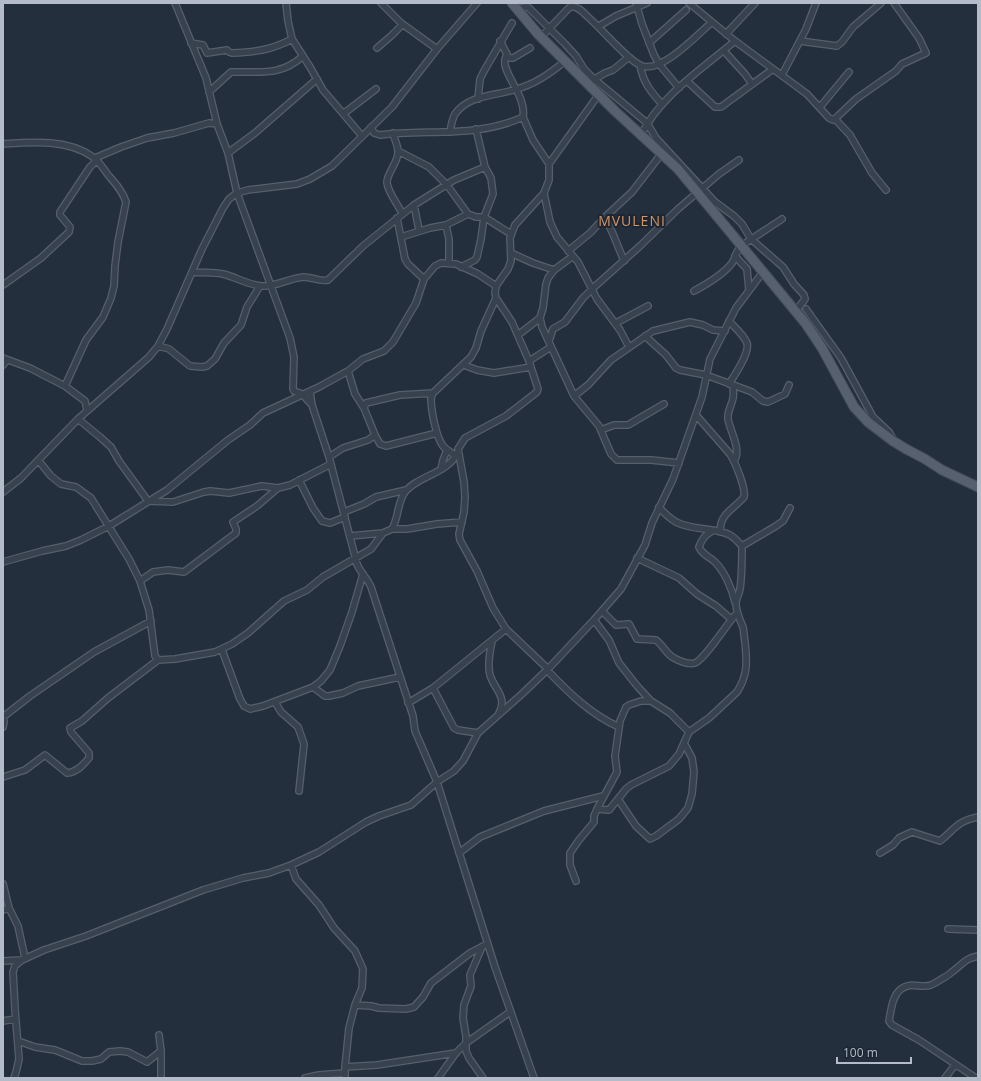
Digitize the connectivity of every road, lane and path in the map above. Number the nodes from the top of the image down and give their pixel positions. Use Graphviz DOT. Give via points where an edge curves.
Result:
graph roads {
  1 [pos="175,3"];
  2 [pos="286,3"];
  3 [pos="381,3"];
  4 [pos="477,3"];
  5 [pos="647,3"];
  6 [pos="689,3"];
  7 [pos="755,3"];
  8 [pos="816,3"];
  9 [pos="881,3"];
  10 [pos="894,3"];
  11 [pos="637,5"];
  12 [pos="515,6"];
  13 [pos="686,10"];
  14 [pos="712,22"];
  15 [pos="512,23"];
  16 [pos="402,25"];
  17 [pos="599,26"];
  18 [pos="549,29"];
  19 [pos="726,34"];
  20 [pos="541,37"];
  21 [pos="292,39"];
  22 [pos="562,40"];
  23 [pos="500,41"];
  24 [pos="800,41"];
  25 [pos="649,42"];
  26 [pos="735,42"];
  27 [pos="191,43"];
  28 [pos="376,48"];
  29 [pos="530,48"];
  30 [pos="437,49"];
  31 [pos="553,49"];
  32 [pos="724,51"];
  33 [pos="303,56"];
  34 [pos="507,56"];
  35 [pos="629,57"];
  36 [pos="565,61"];
  37 [pos="659,64"];
  38 [pos="640,65"];
  39 [pos="773,69"];
  40 [pos="848,72"];
  41 [pos="782,75"];
  42 [pos="317,79"];
  43 [pos="591,81"];
  44 [pos="687,81"];
  45 [pos="752,84"];
  46 [pos="679,88"];
  47 [pos="376,89"];
  48 [pos="517,89"];
  49 [pos="209,92"];
  50 [pos="598,94"];
  51 [pos="478,99"];
  52 [pos="662,104"];
  53 [pos="820,107"];
  54 [pos="343,113"];
  55 [pos="523,117"];
  56 [pos="835,119"];
  57 [pos="647,123"];
  58 [pos="217,124"];
  59 [pos="371,127"];
  60 [pos="476,129"];
  61 [pos="450,132"];
  62 [pos="393,133"];
  63 [pos="641,135"];
  64 [pos="362,136"];
  65 [pos="3,144"];
  66 [pos="398,151"];
  67 [pos="228,153"];
  68 [pos="662,153"];
  69 [pos="96,159"];
  70 [pos="739,160"];
  71 [pos="549,164"];
  72 [pos="485,167"];
  73 [pos="681,169"];
  74 [pos="448,185"];
  75 [pos="700,190"];
  76 [pos="886,190"];
  77 [pos="238,192"];
  78 [pos="544,193"];
  79 [pos="414,205"];
  80 [pos="402,213"];
  81 [pos="468,214"];
  82 [pos="484,217"];
  83 [pos="605,217"];
  84 [pos="397,218"];
  85 [pos="782,219"];
  86 [pos="446,225"];
  87 [pos="419,230"];
  88 [pos="511,234"];
  89 [pos="401,237"];
  90 [pos="751,240"];
  91 [pos="741,246"];
  92 [pos="568,251"];
  93 [pos="511,253"];
  94 [pos="573,256"];
  95 [pos="735,256"];
  96 [pos="624,261"];
  97 [pos="449,263"];
  98 [pos="461,267"];
  99 [pos="554,270"];
  100 [pos="192,272"];
  101 [pos="763,272"];
  102 [pos="424,279"];
  103 [pos="3,285"];
  104 [pos="260,286"];
  105 [pos="271,286"];
  106 [pos="496,286"];
  107 [pos="592,289"];
  108 [pos="749,290"];
  109 [pos="694,291"];
  110 [pos="496,298"];
  111 [pos="648,306"];
  112 [pos="801,309"];
  113 [pos="540,318"];
  114 [pos="729,321"];
  115 [pos="616,323"];
  116 [pos="531,326"];
  117 [pos="542,327"];
  118 [pos="725,330"];
  119 [pos="518,335"];
  120 [pos="645,336"];
  121 [pos="549,340"];
  122 [pos="158,346"];
  123 [pos="551,347"];
  124 [pos="629,347"];
  125 [pos="5,359"];
  126 [pos="529,361"];
  127 [pos="3,365"];
  128 [pos="464,365"];
  129 [pos="532,367"];
  130 [pos="348,371"];
  131 [pos="706,375"];
  132 [pos="731,385"];
  133 [pos="789,385"];
  134 [pos="65,386"];
  135 [pos="310,391"];
  136 [pos="433,393"];
  137 [pos="302,394"];
  138 [pos="574,396"];
  139 [pos="364,404"];
  140 [pos="664,404"];
  141 [pos="312,405"];
  142 [pos="87,410"];
  143 [pos="696,415"];
  144 [pos="78,418"];
  145 [pos="601,430"];
  146 [pos="437,433"];
  147 [pos="375,435"];
  148 [pos="458,449"];
  149 [pos="448,450"];
  150 [pos="456,456"];
  151 [pos="329,457"];
  152 [pos="38,460"];
  153 [pos="734,461"];
  154 [pos="679,462"];
  155 [pos="331,464"];
  156 [pos="441,469"];
  157 [pos="299,480"];
  158 [pos="978,487"];
  159 [pos="278,488"];
  160 [pos="406,490"];
  161 [pos="3,492"];
  162 [pos="148,502"];
  163 [pos="659,507"];
  164 [pos="790,508"];
  165 [pos="344,514"];
  166 [pos="462,522"];
  167 [pos="109,526"];
  168 [pos="392,529"];
  169 [pos="712,531"];
  170 [pos="720,532"];
  171 [pos="383,533"];
  172 [pos="350,536"];
  173 [pos="742,546"];
  174 [pos="356,558"];
  175 [pos="638,558"];
  176 [pos="3,562"];
  177 [pos="363,574"];
  178 [pos="140,581"];
  179 [pos="736,603"];
  180 [pos="602,611"];
  181 [pos="737,612"];
  182 [pos="731,619"];
  183 [pos="594,620"];
  184 [pos="151,621"];
  185 [pos="506,629"];
  186 [pos="492,641"];
  187 [pos="222,650"];
  188 [pos="158,660"];
  189 [pos="547,670"];
  190 [pos="400,677"];
  191 [pos="313,687"];
  192 [pos="433,688"];
  193 [pos="651,701"];
  194 [pos="275,702"];
  195 [pos="408,703"];
  196 [pos="498,716"];
  197 [pos="3,718"];
  198 [pos="3,727"];
  199 [pos="619,727"];
  200 [pos="689,732"];
  201 [pos="478,733"];
  202 [pos="684,743"];
  203 [pos="3,776"];
  204 [pos="437,782"];
  205 [pos="299,791"];
  206 [pos="603,796"];
  207 [pos="618,799"];
  208 [pos="597,809"];
  209 [pos="978,817"];
  210 [pos="459,852"];
  211 [pos="880,853"];
  212 [pos="291,865"];
  213 [pos="576,881"];
  214 [pos="3,884"];
  215 [pos="6,909"];
  216 [pos="948,929"];
  217 [pos="978,930"];
  218 [pos="485,945"];
  219 [pos="978,956"];
  220 [pos="24,959"];
  221 [pos="3,961"];
  222 [pos="355,1005"];
  223 [pos="510,1012"];
  224 [pos="15,1019"];
  225 [pos="3,1021"];
  226 [pos="159,1035"];
  227 [pos="18,1041"];
  228 [pos="466,1043"];
  229 [pos="162,1051"];
  230 [pos="456,1053"];
  231 [pos="955,1064"];
  232 [pos="345,1073"];
  233 [pos="14,1078"];
  234 [pos="161,1078"];
  235 [pos="305,1078"];
  236 [pos="438,1078"];
  237 [pos="483,1078"];
  238 [pos="534,1078"];
  239 [pos="946,1078"];
  240 [pos="976,1078"];
  1 -- 27 [label="street"];
  2 -- 21 [label="street"];
  3 -- 16 [label="street"];
  4 -- 30 [label="street"];
  5 -- 11 [label="street"];
  6 -- 14 [label="street"];
  7 -- 19 [label="street"];
  8 -- 24 [label="street"];
  9 -- 24 [label="street" via="853,27 837,46"];
  10 -- 56 [label="street" via="919,38 926,53 902,64 856,99"];
  11 -- 17 [label="street"];
  11 -- 25 [label="street"];
  12 -- 18 [label="street" via="528,7"];
  12 -- 20 [label="main road"];
  13 -- 25 [label="street"];
  14 -- 19 [label="street"];
  14 -- 37 [label="street"];
  15 -- 23 [label="street"];
  16 -- 28 [label="street"];
  16 -- 30 [label="street"];
  17 -- 18 [label="street" via="573,6"];
  17 -- 35 [label="street"];
  18 -- 20 [label="street"];
  18 -- 22 [label="street"];
  19 -- 26 [label="street"];
  20 -- 31 [label="main road"];
  21 -- 27 [label="street" via="268,49 232,53 227,50 207,53 203,45"];
  21 -- 33 [label="street"];
  22 -- 31 [label="street"];
  22 -- 43 [label="street" via="576,56"];
  23 -- 34 [label="street"];
  23 -- 51 [label="street" via="480,80"];
  24 -- 41 [label="street"];
  25 -- 37 [label="street"];
  26 -- 32 [label="street"];
  26 -- 39 [label="street"];
  27 -- 49 [label="street"];
  29 -- 34 [label="street" via="513,58"];
  30 -- 59 [label="street" via="392,107"];
  31 -- 36 [label="main road"];
  32 -- 44 [label="street"];
  32 -- 45 [label="street"];
  33 -- 42 [label="street"];
  33 -- 49 [label="street" via="283,70 231,72"];
  34 -- 48 [label="street" via="506,69"];
  35 -- 38 [label="street"];
  35 -- 43 [label="street" via="613,70"];
  36 -- 43 [label="main road"];
  36 -- 48 [label="street" via="544,77"];
  37 -- 38 [label="street" via="646,67"];
  37 -- 46 [label="street"];
  38 -- 52 [label="street" via="647,87"];
  39 -- 41 [label="street"];
  39 -- 45 [label="street"];
  40 -- 53 [label="street"];
  41 -- 53 [label="street"];
  42 -- 54 [label="street"];
  42 -- 67 [label="street" via="276,116"];
  43 -- 50 [label="main road"];
  43 -- 57 [label="street"];
  44 -- 45 [label="street" via="715,107 721,107"];
  44 -- 46 [label="street"];
  46 -- 52 [label="street"];
  47 -- 54 [label="street"];
  48 -- 51 [label="street"];
  48 -- 55 [label="street"];
  49 -- 58 [label="street"];
  50 -- 63 [label="main road"];
  50 -- 71 [label="street"];
  51 -- 61 [label="street" via="462,107 455,114"];
  52 -- 57 [label="street"];
  53 -- 56 [label="street" via="829,118"];
  54 -- 64 [label="street"];
  55 -- 60 [label="street"];
  55 -- 71 [label="street" via="533,140"];
  56 -- 76 [label="street" via="850,135 872,173"];
  57 -- 63 [label="street"];
  57 -- 73 [label="street"];
  58 -- 67 [label="street"];
  58 -- 69 [label="street" via="210,123 147,138"];
  59 -- 62 [label="street" via="377,135"];
  59 -- 64 [label="street"];
  60 -- 61 [label="street"];
  60 -- 72 [label="street"];
  61 -- 62 [label="street"];
  62 -- 66 [label="street"];
  63 -- 68 [label="main road"];
  64 -- 77 [label="street" via="332,166 310,179 297,184"];
  65 -- 69 [label="street" via="38,143 65,146"];
  66 -- 74 [label="street" via="429,167"];
  66 -- 80 [label="street" via="387,183"];
  67 -- 77 [label="street"];
  68 -- 73 [label="main road"];
  68 -- 83 [label="street" via="632,192"];
  69 -- 103 [label="street" via="60,212 70,226 69,232 41,258"];
  69 -- 134 [label="street" via="124,196 126,207 118,242 111,298 103,317 86,340"];
  70 -- 75 [label="street"];
  71 -- 78 [label="street" via="549,180"];
  72 -- 74 [label="street"];
  72 -- 82 [label="street" via="491,178 493,194"];
  73 -- 75 [label="main road"];
  74 -- 79 [label="street"];
  74 -- 81 [label="street"];
  75 -- 90 [label="street" via="734,216"];
  75 -- 91 [label="main road"];
  75 -- 96 [label="street"];
  77 -- 100 [label="street" via="223,208"];
  77 -- 105 [label="street"];
  78 -- 88 [label="street" via="515,225"];
  78 -- 92 [label="street" via="550,222"];
  79 -- 80 [label="street"];
  79 -- 87 [label="street"];
  80 -- 84 [label="street"];
  81 -- 82 [label="street"];
  81 -- 86 [label="street"];
  82 -- 88 [label="street"];
  82 -- 98 [label="street" via="477,257"];
  83 -- 92 [label="street"];
  83 -- 96 [label="street"];
  84 -- 89 [label="street"];
  84 -- 105 [label="street" via="328,280 306,277"];
  85 -- 90 [label="street"];
  86 -- 87 [label="street"];
  86 -- 97 [label="street"];
  87 -- 89 [label="street"];
  88 -- 93 [label="street"];
  89 -- 102 [label="street" via="405,259"];
  90 -- 91 [label="street"];
  90 -- 112 [label="street" via="783,267 804,295"];
  91 -- 95 [label="street"];
  91 -- 101 [label="main road"];
  92 -- 94 [label="street"];
  93 -- 99 [label="street"];
  93 -- 106 [label="street" via="508,268"];
  94 -- 99 [label="street"];
  94 -- 107 [label="street"];
  95 -- 108 [label="street" via="747,269"];
  95 -- 109 [label="street" via="728,268"];
  96 -- 107 [label="street"];
  97 -- 98 [label="street"];
  97 -- 102 [label="street" via="435,266"];
  98 -- 106 [label="street"];
  99 -- 113 [label="street" via="546,284"];
  100 -- 104 [label="street" via="225,275"];
  100 -- 122 [label="street"];
  101 -- 108 [label="street"];
  101 -- 112 [label="main road"];
  102 -- 130 [label="street" via="416,303 393,342 384,351 363,359"];
  104 -- 105 [label="street"];
  104 -- 122 [label="street" via="247,307 241,324 224,343 215,360 207,366 190,366 169,349"];
  105 -- 137 [label="street" via="293,349 293,389"];
  106 -- 110 [label="street"];
  107 -- 115 [label="street"];
  107 -- 121 [label="street" via="565,322 553,329"];
  108 -- 114 [label="street"];
  110 -- 119 [label="street"];
  110 -- 128 [label="street" via="476,348"];
  111 -- 115 [label="street"];
  112 -- 158 [label="main road" via="854,407 868,422 893,441 942,470"];
  113 -- 116 [label="street"];
  113 -- 117 [label="street"];
  114 -- 118 [label="street"];
  114 -- 132 [label="street" via="747,347"];
  115 -- 124 [label="street"];
  116 -- 117 [label="street"];
  116 -- 119 [label="street"];
  117 -- 121 [label="street"];
  118 -- 120 [label="street" via="713,330 690,322 659,329"];
  118 -- 131 [label="street" via="710,359"];
  119 -- 126 [label="street"];
  120 -- 124 [label="street"];
  120 -- 131 [label="street" via="676,368"];
  121 -- 123 [label="street"];
  122 -- 142 [label="street" via="137,369"];
  123 -- 126 [label="street"];
  123 -- 138 [label="street"];
  124 -- 138 [label="street" via="611,360"];
  125 -- 127 [label="street"];
  125 -- 134 [label="street" via="30,368"];
  126 -- 129 [label="street"];
  128 -- 129 [label="street" via="494,373"];
  128 -- 136 [label="street"];
  129 -- 148 [label="street" via="538,385 536,392 506,416 465,438"];
  130 -- 135 [label="street"];
  130 -- 139 [label="street" via="355,394"];
  131 -- 132 [label="street"];
  131 -- 143 [label="street"];
  132 -- 133 [label="street" via="752,392 766,402 785,394"];
  132 -- 153 [label="street" via="733,399 728,418 737,454"];
  134 -- 142 [label="street" via="85,401"];
  135 -- 137 [label="street"];
  135 -- 141 [label="street"];
  136 -- 139 [label="street" via="400,395"];
  136 -- 146 [label="street" via="430,398"];
  137 -- 141 [label="street"];
  137 -- 162 [label="street" via="263,413 180,480"];
  138 -- 145 [label="street"];
  139 -- 147 [label="street"];
  140 -- 145 [label="street" via="628,426 614,425"];
  141 -- 151 [label="street"];
  142 -- 144 [label="street"];
  143 -- 153 [label="street"];
  143 -- 154 [label="street"];
  144 -- 152 [label="street"];
  144 -- 162 [label="street" via="111,447"];
  145 -- 154 [label="street" via="611,454 617,460"];
  146 -- 147 [label="street" via="386,446 380,444"];
  146 -- 149 [label="street"];
  147 -- 151 [label="street" via="343,448"];
  148 -- 150 [label="street"];
  148 -- 166 [label="street" via="465,497"];
  149 -- 150 [label="street"];
  149 -- 156 [label="street"];
  150 -- 156 [label="street"];
  151 -- 155 [label="street"];
  152 -- 161 [label="street"];
  152 -- 167 [label="street" via="61,484 76,487 91,498"];
  153 -- 170 [label="street" via="745,493 724,516"];
  154 -- 163 [label="street"];
  155 -- 157 [label="street"];
  155 -- 165 [label="street"];
  156 -- 160 [label="street"];
  157 -- 159 [label="street"];
  157 -- 165 [label="street" via="322,521 330,523"];
  159 -- 162 [label="street" via="262,486 229,494 210,491 172,502"];
  159 -- 178 [label="street" via="234,522 236,534 186,571 153,572"];
  160 -- 165 [label="street" via="376,497"];
  160 -- 168 [label="street"];
  162 -- 167 [label="street"];
  163 -- 169 [label="street" via="669,518 677,522"];
  163 -- 175 [label="street"];
  164 -- 173 [label="street" via="783,521"];
  165 -- 172 [label="street"];
  166 -- 168 [label="street"];
  166 -- 185 [label="street" via="460,540"];
  167 -- 176 [label="street" via="66,546"];
  167 -- 178 [label="street"];
  168 -- 171 [label="street"];
  169 -- 170 [label="street"];
  169 -- 179 [label="street" via="705,535 699,547 721,570"];
  170 -- 173 [label="street" via="729,535"];
  171 -- 172 [label="street"];
  171 -- 174 [label="street" via="375,545"];
  172 -- 174 [label="street"];
  173 -- 179 [label="street" via="740,590"];
  174 -- 177 [label="street" via="358,568"];
  174 -- 187 [label="street" via="323,577 307,590 284,601 248,633"];
  175 -- 180 [label="street" via="621,589"];
  175 -- 182 [label="street" via="686,582 697,594"];
  177 -- 190 [label="street" via="371,587"];
  177 -- 191 [label="street" via="330,670"];
  178 -- 184 [label="street"];
  179 -- 181 [label="street"];
  180 -- 182 [label="street" via="616,625 629,624 638,639 656,640 673,658 694,664 716,641"];
  180 -- 183 [label="street"];
  181 -- 182 [label="street"];
  181 -- 200 [label="street" via="744,629 747,658 744,679 728,701"];
  183 -- 189 [label="street"];
  183 -- 193 [label="street" via="609,640 619,663"];
  184 -- 188 [label="street"];
  184 -- 197 [label="street" via="94,652"];
  185 -- 186 [label="street"];
  185 -- 189 [label="street"];
  186 -- 192 [label="street"];
  186 -- 196 [label="street" via="490,675 502,704"];
  187 -- 188 [label="street"];
  187 -- 194 [label="street" via="244,706 250,709"];
  188 -- 203 [label="street" via="70,728 90,756 74,772 67,773 45,755 25,770"];
  189 -- 196 [label="street"];
  189 -- 199 [label="street" via="579,701"];
  190 -- 191 [label="street" via="358,686 329,696"];
  190 -- 195 [label="street"];
  191 -- 194 [label="street"];
  192 -- 195 [label="street"];
  192 -- 201 [label="street" via="454,728"];
  193 -- 199 [label="street" via="629,704"];
  193 -- 200 [label="street" via="670,713"];
  194 -- 205 [label="street" via="281,712 298,727 304,744"];
  195 -- 204 [label="street" via="415,731"];
  196 -- 201 [label="street"];
  197 -- 198 [label="street"];
  199 -- 206 [label="street" via="615,756 618,772"];
  200 -- 202 [label="street"];
  201 -- 204 [label="street" via="464,761"];
  202 -- 207 [label="street" via="669,766 630,784"];
  202 -- 207 [label="street" via="692,758 694,772 688,808 679,819 650,839 641,832"];
  204 -- 210 [label="street"];
  204 -- 212 [label="street" via="411,805 366,822 319,852"];
  206 -- 208 [label="street"];
  206 -- 210 [label="street" via="544,811 480,837"];
  207 -- 208 [label="street" via="609,810"];
  208 -- 213 [label="street" via="594,822 570,853 570,864"];
  209 -- 211 [label="street" via="958,824 940,840 912,832 899,838"];
  210 -- 218 [label="street"];
  212 -- 220 [label="street" via="203,890"];
  212 -- 222 [label="street" via="296,879 358,956 363,974 362,988"];
  214 -- 215 [label="street"];
  215 -- 220 [label="street" via="18,926"];
  216 -- 217 [label="street"];
  218 -- 222 [label="street" via="470,953 431,983 414,1007 406,1009"];
  218 -- 223 [label="street"];
  218 -- 228 [label="street" via="470,975 471,986 463,1011"];
  219 -- 231 [label="street" via="966,959 950,974 930,985 916,984 902,989 896,995 891,1010 890,1024"];
  220 -- 221 [label="street"];
  220 -- 224 [label="street" via="14,966 13,972"];
  222 -- 232 [label="street" via="349,1028"];
  223 -- 228 [label="street"];
  223 -- 238 [label="street"];
  224 -- 225 [label="street"];
  224 -- 227 [label="street"];
  226 -- 229 [label="street"];
  227 -- 229 [label="street" via="87,1061 101,1059 109,1052 120,1051 128,1052 147,1062"];
  227 -- 233 [label="street" via="19,1059"];
  228 -- 230 [label="street"];
  228 -- 237 [label="street" via="469,1058"];
  229 -- 234 [label="street"];
  230 -- 232 [label="street" via="377,1065"];
  230 -- 236 [label="street"];
  231 -- 239 [label="street"];
  231 -- 240 [label="street"];
  232 -- 235 [label="street" via="319,1074"];
}
